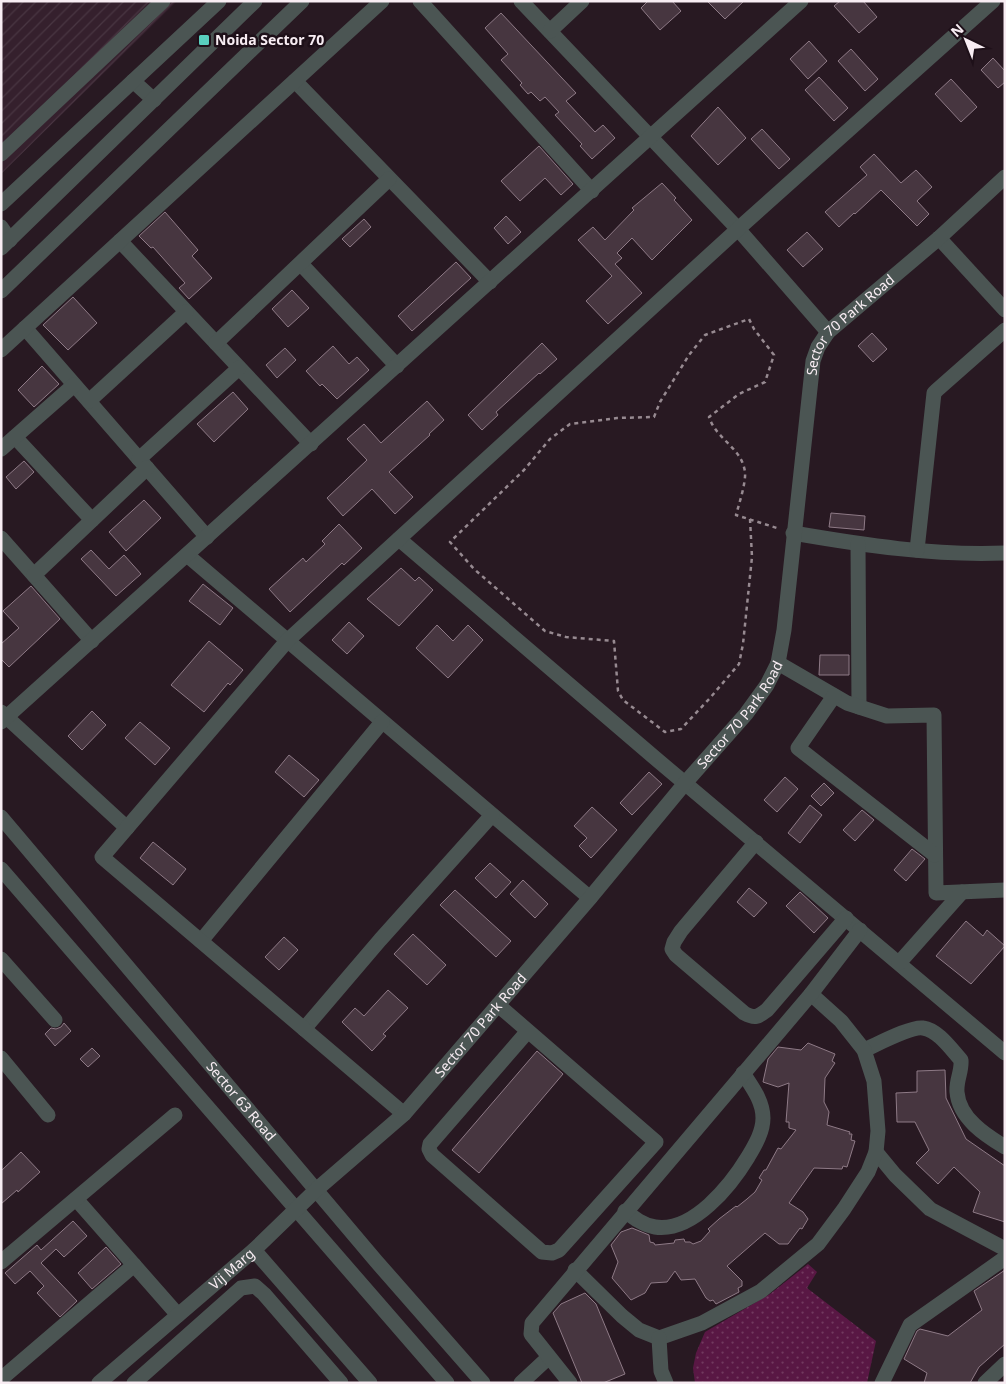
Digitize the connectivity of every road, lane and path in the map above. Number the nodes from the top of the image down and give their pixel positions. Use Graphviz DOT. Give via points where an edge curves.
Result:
graph roads {
  1 [pos="163,1"];
  2 [pos="219,1"];
  3 [pos="255,1"];
  4 [pos="302,1"];
  5 [pos="382,1"];
  6 [pos="420,1"];
  7 [pos="522,1"];
  8 [pos="582,1"];
  9 [pos="801,1"];
  10 [pos="993,1"];
  11 [pos="550,31"];
  12 [pos="133,81"];
  13 [pos="295,81"];
  14 [pos="154,100"];
  15 [pos="650,138"];
  16 [pos="1,154"];
  17 [pos="1005,177"];
  18 [pos="389,179"];
  19 [pos="592,191"];
  20 [pos="1,204"];
  21 [pos="1,227"];
  22 [pos="738,229"];
  23 [pos="939,238"];
  24 [pos="120,241"];
  25 [pos="6,244"];
  26 [pos="301,264"];
  27 [pos="490,282"];
  28 [pos="1,291"];
  29 [pos="1005,310"];
  30 [pos="186,312"];
  31 [pos="25,328"];
  32 [pos="1005,330"];
  33 [pos="828,332"];
  34 [pos="216,343"];
  35 [pos="1,350"];
  36 [pos="397,366"];
  37 [pos="239,368"];
  38 [pos="74,384"];
  39 [pos="89,401"];
  40 [pos="15,437"];
  41 [pos="310,444"];
  42 [pos="1,449"];
  43 [pos="143,463"];
  44 [pos="750,519"];
  45 [pos="92,520"];
  46 [pos="793,533"];
  47 [pos="207,537"];
  48 [pos="1,538"];
  49 [pos="399,539"];
  50 [pos="858,544"];
  51 [pos="917,550"];
  52 [pos="1005,553"];
  53 [pos="187,556"];
  54 [pos="34,575"];
  55 [pos="92,640"];
  56 [pos="288,641"];
  57 [pos="778,662"];
  58 [pos="834,696"];
  59 [pos="859,707"];
  60 [pos="3,717"];
  61 [pos="382,722"];
  62 [pos="686,782"];
  63 [pos="492,815"];
  64 [pos="1,817"];
  65 [pos="127,828"];
  66 [pos="756,842"];
  67 [pos="936,855"];
  68 [pos="1,869"];
  69 [pos="1005,890"];
  70 [pos="962,892"];
  71 [pos="590,898"];
  72 [pos="846,918"];
  73 [pos="860,930"];
  74 [pos="201,942"];
  75 [pos="1,959"];
  76 [pos="899,963"];
  77 [pos="811,994"];
  78 [pos="498,1005"];
  79 [pos="55,1020"];
  80 [pos="304,1029"];
  81 [pos="528,1031"];
  82 [pos="864,1050"];
  83 [pos="1005,1052"];
  84 [pos="3,1063"];
  85 [pos="743,1073"];
  86 [pos="404,1114"];
  87 [pos="48,1115"];
  88 [pos="175,1115"];
  89 [pos="1005,1147"];
  90 [pos="876,1152"];
  91 [pos="316,1190"];
  92 [pos="76,1199"];
  93 [pos="296,1209"];
  94 [pos="625,1212"];
  95 [pos="1005,1249"];
  96 [pos="254,1250"];
  97 [pos="1005,1258"];
  98 [pos="1,1262"];
  99 [pos="134,1264"];
  100 [pos="575,1270"];
  101 [pos="178,1315"];
  102 [pos="658,1338"];
  103 [pos="549,1357"];
  104 [pos="1005,1364"];
  105 [pos="1,1379"];
  106 [pos="99,1383"];
  107 [pos="134,1383"];
  108 [pos="341,1383"];
  109 [pos="370,1383"];
  110 [pos="447,1383"];
  111 [pos="483,1383"];
  112 [pos="521,1383"];
  113 [pos="570,1383"];
  114 [pos="666,1383"];
  115 [pos="882,1383"];
  116 [pos="985,1383"];
  1 -- 16 [label="street"];
  2 -- 12 [label="street"];
  3 -- 14 [label="street"];
  4 -- 28 [label="street"];
  5 -- 13 [label="street"];
  6 -- 19 [label="street"];
  7 -- 11 [label="street"];
  8 -- 11 [label="street"];
  9 -- 15 [label="street"];
  10 -- 22 [label="street"];
  11 -- 15 [label="street"];
  12 -- 14 [label="street"];
  12 -- 20 [label="street"];
  13 -- 18 [label="street"];
  13 -- 24 [label="street"];
  14 -- 25 [label="street"];
  15 -- 19 [label="street"];
  15 -- 22 [label="street"];
  17 -- 23 [label="street, Sector 70 Park Road"];
  18 -- 26 [label="street"];
  18 -- 27 [label="street"];
  19 -- 27 [label="street"];
  21 -- 25 [label="street"];
  22 -- 33 [label="street"];
  22 -- 49 [label="street"];
  23 -- 29 [label="street"];
  23 -- 33 [label="street, Sector 70 Park Road"];
  24 -- 30 [label="street"];
  24 -- 31 [label="street"];
  26 -- 34 [label="street"];
  26 -- 36 [label="street"];
  27 -- 36 [label="street"];
  30 -- 34 [label="street"];
  30 -- 39 [label="street"];
  31 -- 35 [label="street"];
  31 -- 38 [label="street"];
  32 -- 51 [label="street" via="934,394"];
  33 -- 46 [label="street, Sector 70 Park Road" via="813,361"];
  34 -- 37 [label="street"];
  36 -- 41 [label="street"];
  37 -- 41 [label="street"];
  37 -- 43 [label="street"];
  38 -- 39 [label="street"];
  38 -- 40 [label="street"];
  39 -- 43 [label="street"];
  40 -- 42 [label="street"];
  40 -- 45 [label="street"];
  41 -- 47 [label="street"];
  43 -- 45 [label="street"];
  43 -- 47 [label="street"];
  44 -- 44 [label="path" via="736,515 746,474 741,457 712,427 709,417 739,394 765,382 774,355 749,319 705,335 660,402 654,417 570,424 550,439 524,470 450,542 474,569 545,631 566,637 614,641 618,691 622,700 665,732 681,729 739,664 744,644 752,557"];
  44 -- 46 [label="path"];
  45 -- 54 [label="street"];
  46 -- 50 [label="street"];
  46 -- 57 [label="street, Sector 70 Park Road"];
  47 -- 53 [label="street"];
  48 -- 54 [label="street"];
  49 -- 56 [label="street"];
  49 -- 62 [label="street"];
  50 -- 51 [label="street"];
  50 -- 59 [label="street"];
  51 -- 52 [label="street"];
  53 -- 55 [label="street"];
  53 -- 56 [label="street"];
  54 -- 55 [label="street"];
  55 -- 60 [label="street"];
  56 -- 61 [label="street"];
  56 -- 65 [label="street"];
  57 -- 58 [label="street"];
  57 -- 62 [label="street, Sector 70 Park Road" via="767,686 746,714"];
  58 -- 59 [label="street"];
  58 -- 67 [label="street" via="798,748"];
  59 -- 67 [label="street" via="887,716 934,715"];
  60 -- 65 [label="street"];
  61 -- 63 [label="street"];
  61 -- 74 [label="street"];
  62 -- 66 [label="street"];
  62 -- 71 [label="street, Sector 70 Park Road"];
  63 -- 71 [label="street"];
  63 -- 80 [label="street"];
  64 -- 91 [label="street, Sector 63 Road"];
  65 -- 74 [label="street" via="102,856"];
  66 -- 72 [label="street"];
  66 -- 72 [label="street" via="681,932 672,949 744,1013 752,1018 767,1010"];
  67 -- 70 [label="street" via="936,893"];
  68 -- 93 [label="street, Sector 63 Road"];
  69 -- 70 [label="street"];
  70 -- 76 [label="street"];
  71 -- 78 [label="street, Sector 70 Park Road"];
  72 -- 73 [label="street"];
  73 -- 76 [label="street"];
  73 -- 77 [label="street"];
  74 -- 80 [label="street"];
  75 -- 79 [label="street"];
  76 -- 83 [label="street"];
  77 -- 82 [label="street" via="841,1021"];
  77 -- 85 [label="street"];
  78 -- 81 [label="street"];
  78 -- 86 [label="street, Sector 70 Park Road"];
  80 -- 86 [label="street"];
  81 -- 81 [label="street" via="656,1142 559,1250 552,1253 542,1252 429,1150 430,1144"];
  82 -- 89 [label="street" via="915,1028 936,1034 961,1060 957,1092 960,1105 976,1127"];
  82 -- 90 [label="street" via="874,1082 878,1131"];
  84 -- 87 [label="street"];
  85 -- 94 [label="street"];
  85 -- 94 [label="street" via="761,1103 763,1119 760,1135 740,1171 724,1191 703,1210 672,1226 656,1227"];
  86 -- 91 [label="street, Sector 70 Park Road"];
  88 -- 92 [label="street"];
  90 -- 95 [label="street" via="930,1209"];
  90 -- 102 [label="street" via="868,1172 818,1244 761,1291 702,1323"];
  91 -- 93 [label="street, Sector 70 Park Road"];
  91 -- 111 [label="street, Sector 63 Road"];
  92 -- 98 [label="street"];
  92 -- 99 [label="street"];
  93 -- 96 [label="street, Sector 70 Park Road"];
  93 -- 110 [label="street, Sector 63 Road"];
  94 -- 100 [label="street"];
  96 -- 101 [label="street, Vij Marg"];
  96 -- 109 [label="street, Vij Marg"];
  97 -- 115 [label="street" via="910,1325"];
  99 -- 101 [label="street"];
  99 -- 105 [label="street"];
  100 -- 102 [label="street" via="639,1330"];
  100 -- 103 [label="street" via="532,1322 531,1334"];
  101 -- 106 [label="street, Vij Marg"];
  102 -- 114 [label="street" via="659,1362"];
  103 -- 112 [label="street"];
  103 -- 113 [label="street"];
  104 -- 116 [label="street"];
  107 -- 108 [label="street" via="241,1288 255,1286"];
}
